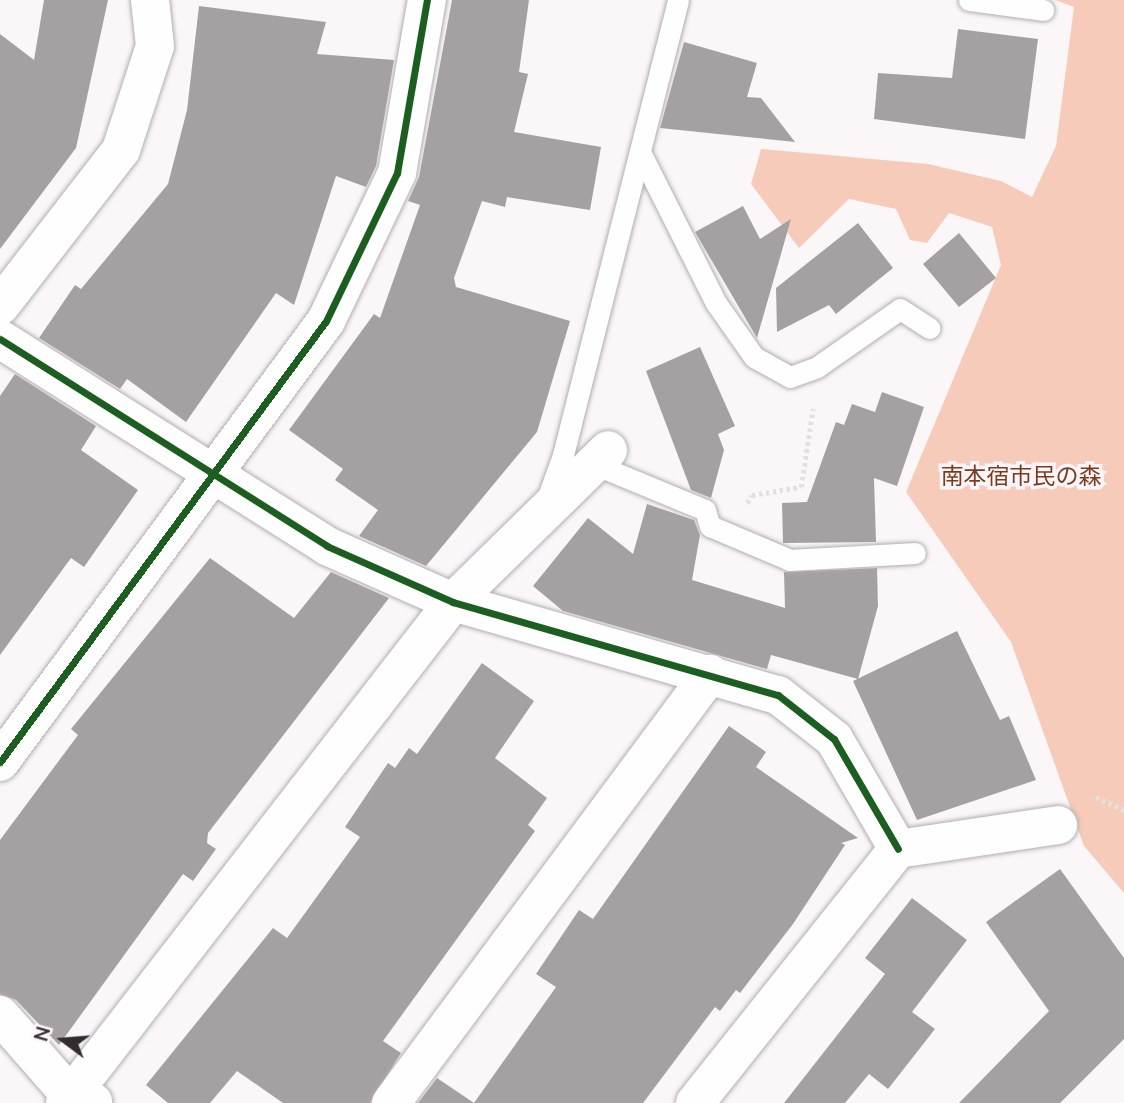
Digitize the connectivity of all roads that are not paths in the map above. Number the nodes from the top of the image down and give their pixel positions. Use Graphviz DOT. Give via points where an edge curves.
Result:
graph roads {
  1 [pos="150,0"];
  2 [pos="427,0"];
  3 [pos="678,0"];
  4 [pos="969,0"];
  5 [pos="1043,10"];
  6 [pos="640,152"];
  7 [pos="0,306"];
  8 [pos="929,328"];
  9 [pos="0,339"];
  10 [pos="601,457"];
  11 [pos="213,478"];
  12 [pos="540,517"];
  13 [pos="915,553"];
  14 [pos="453,602"];
  15 [pos="710,674"];
  16 [pos="0,762"];
  17 [pos="1058,825"];
  18 [pos="898,849"];
  19 [pos="0,1015"];
  20 [pos="77,1101"];
  21 [pos="391,1103"];
  22 [pos="695,1103"];
  1 -- 7 [label="street" via="155,46 121,150"];
  2 -- 11 [label="street" via="397,173 326,321"];
  3 -- 6 [label="lane"];
  4 -- 5 [label="lane"];
  6 -- 8 [label="lane" via="716,303 754,357 790,377 817,367 900,309"];
  6 -- 12 [label="lane" via="563,455"];
  9 -- 11 [label="street"];
  10 -- 12 [label="street"];
  10 -- 13 [label="lane" via="705,510 709,526 790,560"];
  11 -- 14 [label="street" via="327,546"];
  11 -- 16 [label="street"];
  12 -- 14 [label="street"];
  14 -- 15 [label="street"];
  14 -- 20 [label="street"];
  15 -- 18 [label="street" via="778,695 834,739"];
  15 -- 21 [label="street"];
  17 -- 18 [label="street"];
  18 -- 22 [label="street"];
  19 -- 20 [label="street"];
}
